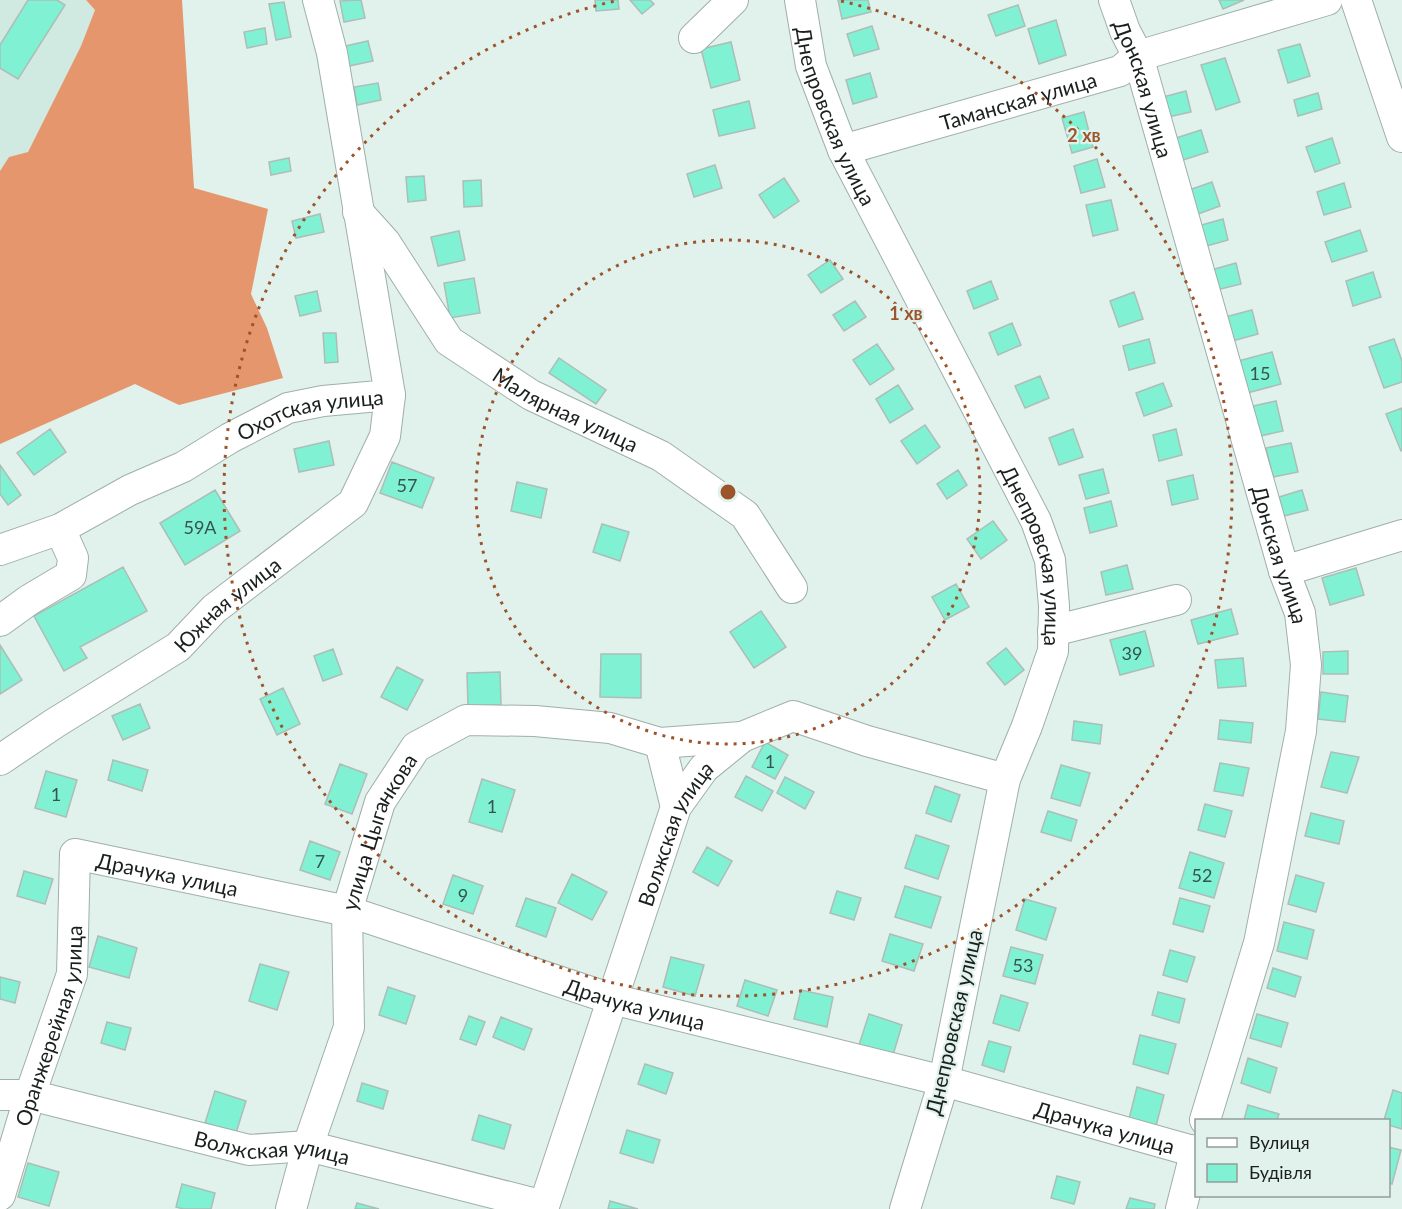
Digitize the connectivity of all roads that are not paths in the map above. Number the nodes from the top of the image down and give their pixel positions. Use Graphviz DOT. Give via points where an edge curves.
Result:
graph roads {
  1 [pos="318,0"];
  2 [pos="733,0"];
  3 [pos="800,0"];
  4 [pos="1114,0"];
  5 [pos="1327,0"];
  6 [pos="1356,0"];
  7 [pos="694,38"];
  8 [pos="1138,56"];
  9 [pos="1402,137"];
  10 [pos="843,150"];
  11 [pos="358,212"];
  12 [pos="390,395"];
  13 [pos="60,529"];
  14 [pos="1402,535"];
  15 [pos="0,550"];
  16 [pos="1284,571"];
  17 [pos="792,588"];
  18 [pos="1176,600"];
  19 [pos="0,621"];
  20 [pos="1053,631"];
  21 [pos="742,737"];
  22 [pos="660,743"];
  23 [pos="0,760"];
  24 [pos="1005,778"];
  25 [pos="676,807"];
  26 [pos="75,854"];
  27 [pos="347,911"];
  28 [pos="612,999"];
  29 [pos="944,1081"];
  30 [pos="0,1095"];
  31 [pos="30,1095"];
  32 [pos="1205,1119"];
  33 [pos="308,1146"];
  34 [pos="1195,1151"];
  35 [pos="1195,1155"];
  36 [pos="0,1195"];
  37 [pos="543,1208"];
  38 [pos="291,1209"];
  39 [pos="904,1209"];
  40 [pos="1181,1209"];
  1 -- 11 [label="street, Охотская улица" via="332,52"];
  2 -- 7 [label="street"];
  3 -- 10 [label="street, Днепровская улица" via="811,66"];
  4 -- 8 [label="street, Донская улица"];
  5 -- 8 [label="street, Таманская улица"];
  6 -- 9 [label="street"];
  8 -- 10 [label="street, Таманская улица" via="1120,71"];
  8 -- 16 [label="street, Донская улица"];
  10 -- 20 [label="street, Днепровская улица" via="1036,521 1050,560"];
  11 -- 12 [label="street, Охотская улица"];
  11 -- 17 [label="street, Малярная улица" via="385,242 449,341 531,395 661,456 745,515"];
  12 -- 13 [label="street, Охотская улица" via="288,408"];
  12 -- 23 [label="street, Южная улица" via="385,436 353,503 213,609 178,647"];
  13 -- 15 [label="street, Охотская улица"];
  13 -- 19 [label="street" via="73,558 71,574"];
  14 -- 16 [label="street"];
  16 -- 32 [label="street, Донская улица" via="1300,612 1306,665 1301,731 1259,943"];
  18 -- 20 [label="street"];
  20 -- 24 [label="street, Днепровская улица" via="1053,651"];
  21 -- 22 [label="street, улица Цыганкова"];
  21 -- 24 [label="street, Волжская улица" via="793,716 867,741"];
  21 -- 25 [label="street, Волжская улица" via="704,768"];
  22 -- 25 [label="street"];
  22 -- 27 [label="street, улица Цыганкова" via="610,728 466,720 416,747 380,802"];
  24 -- 29 [label="street, Днепровская улица"];
  25 -- 28 [label="street, Волжская улица"];
  26 -- 27 [label="street, Драчука улица"];
  26 -- 31 [label="street, Оранжерейная улица" via="72,974"];
  27 -- 28 [label="street, Драчука улица"];
  27 -- 33 [label="street, улица Цыганкова" via="349,1027"];
  28 -- 29 [label="street, Драчука улица"];
  28 -- 37 [label="street, Волжская улица"];
  29 -- 34 [label="street, Драчука улица"];
  29 -- 39 [label="street, Днепровская улица"];
  30 -- 31 [label="street, Волжская улица"];
  31 -- 33 [label="street, Волжская улица" via="249,1150"];
  31 -- 36 [label="street, Оранжерейная улица"];
  33 -- 37 [label="street, Волжская улица"];
  33 -- 38 [label="street, улица Цыганкова"];
  35 -- 40 [label="street"];
}
